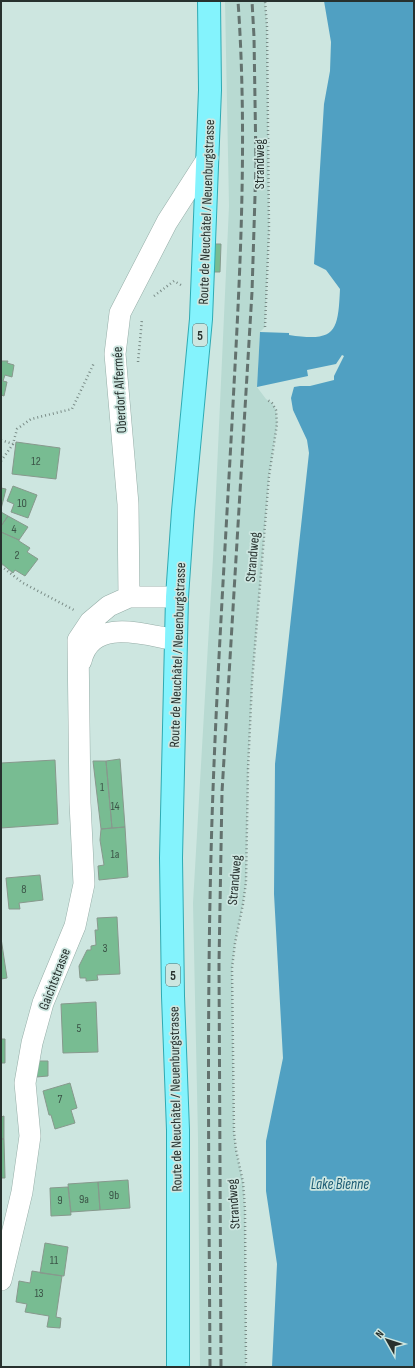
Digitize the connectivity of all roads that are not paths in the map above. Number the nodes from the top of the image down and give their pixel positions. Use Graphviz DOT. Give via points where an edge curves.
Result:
graph roads {
  1 [pos="209,1"];
  2 [pos="208,158"];
  3 [pos="130,597"];
  4 [pos="177,597"];
  5 [pos="176,640"];
  6 [pos="77,675"];
  7 [pos="1,1280"];
  8 [pos="178,1367"];
  1 -- 2 [label="main road, Route de Neuchâtel / Neuenburgstrasse / 5"];
  2 -- 3 [label="street, Oberdorf Alfermée" via="168,222 120,313 115,354 128,504"];
  2 -- 4 [label="main road, Route de Neuchâtel / Neuenburgstrasse / 5" via="201,319"];
  3 -- 4 [label="street, Gaichtstrasse"];
  3 -- 6 [label="street, Gaichtstrasse" via="109,606 90,622 78,640"];
  4 -- 5 [label="main road, Route de Neuchâtel / Neuenburgstrasse / 5"];
  5 -- 6 [label="street, Gaichtstrasse" via="128,631 111,632 94,639 83,653"];
  5 -- 8 [label="main road, Route de Neuchâtel / Neuenburgstrasse / 5" via="171,858 178,1130"];
  6 -- 7 [label="street, Gaichtstrasse" via="84,884 75,926 43,1003 32,1043 25,1083 30,1136 22,1192"];
}
